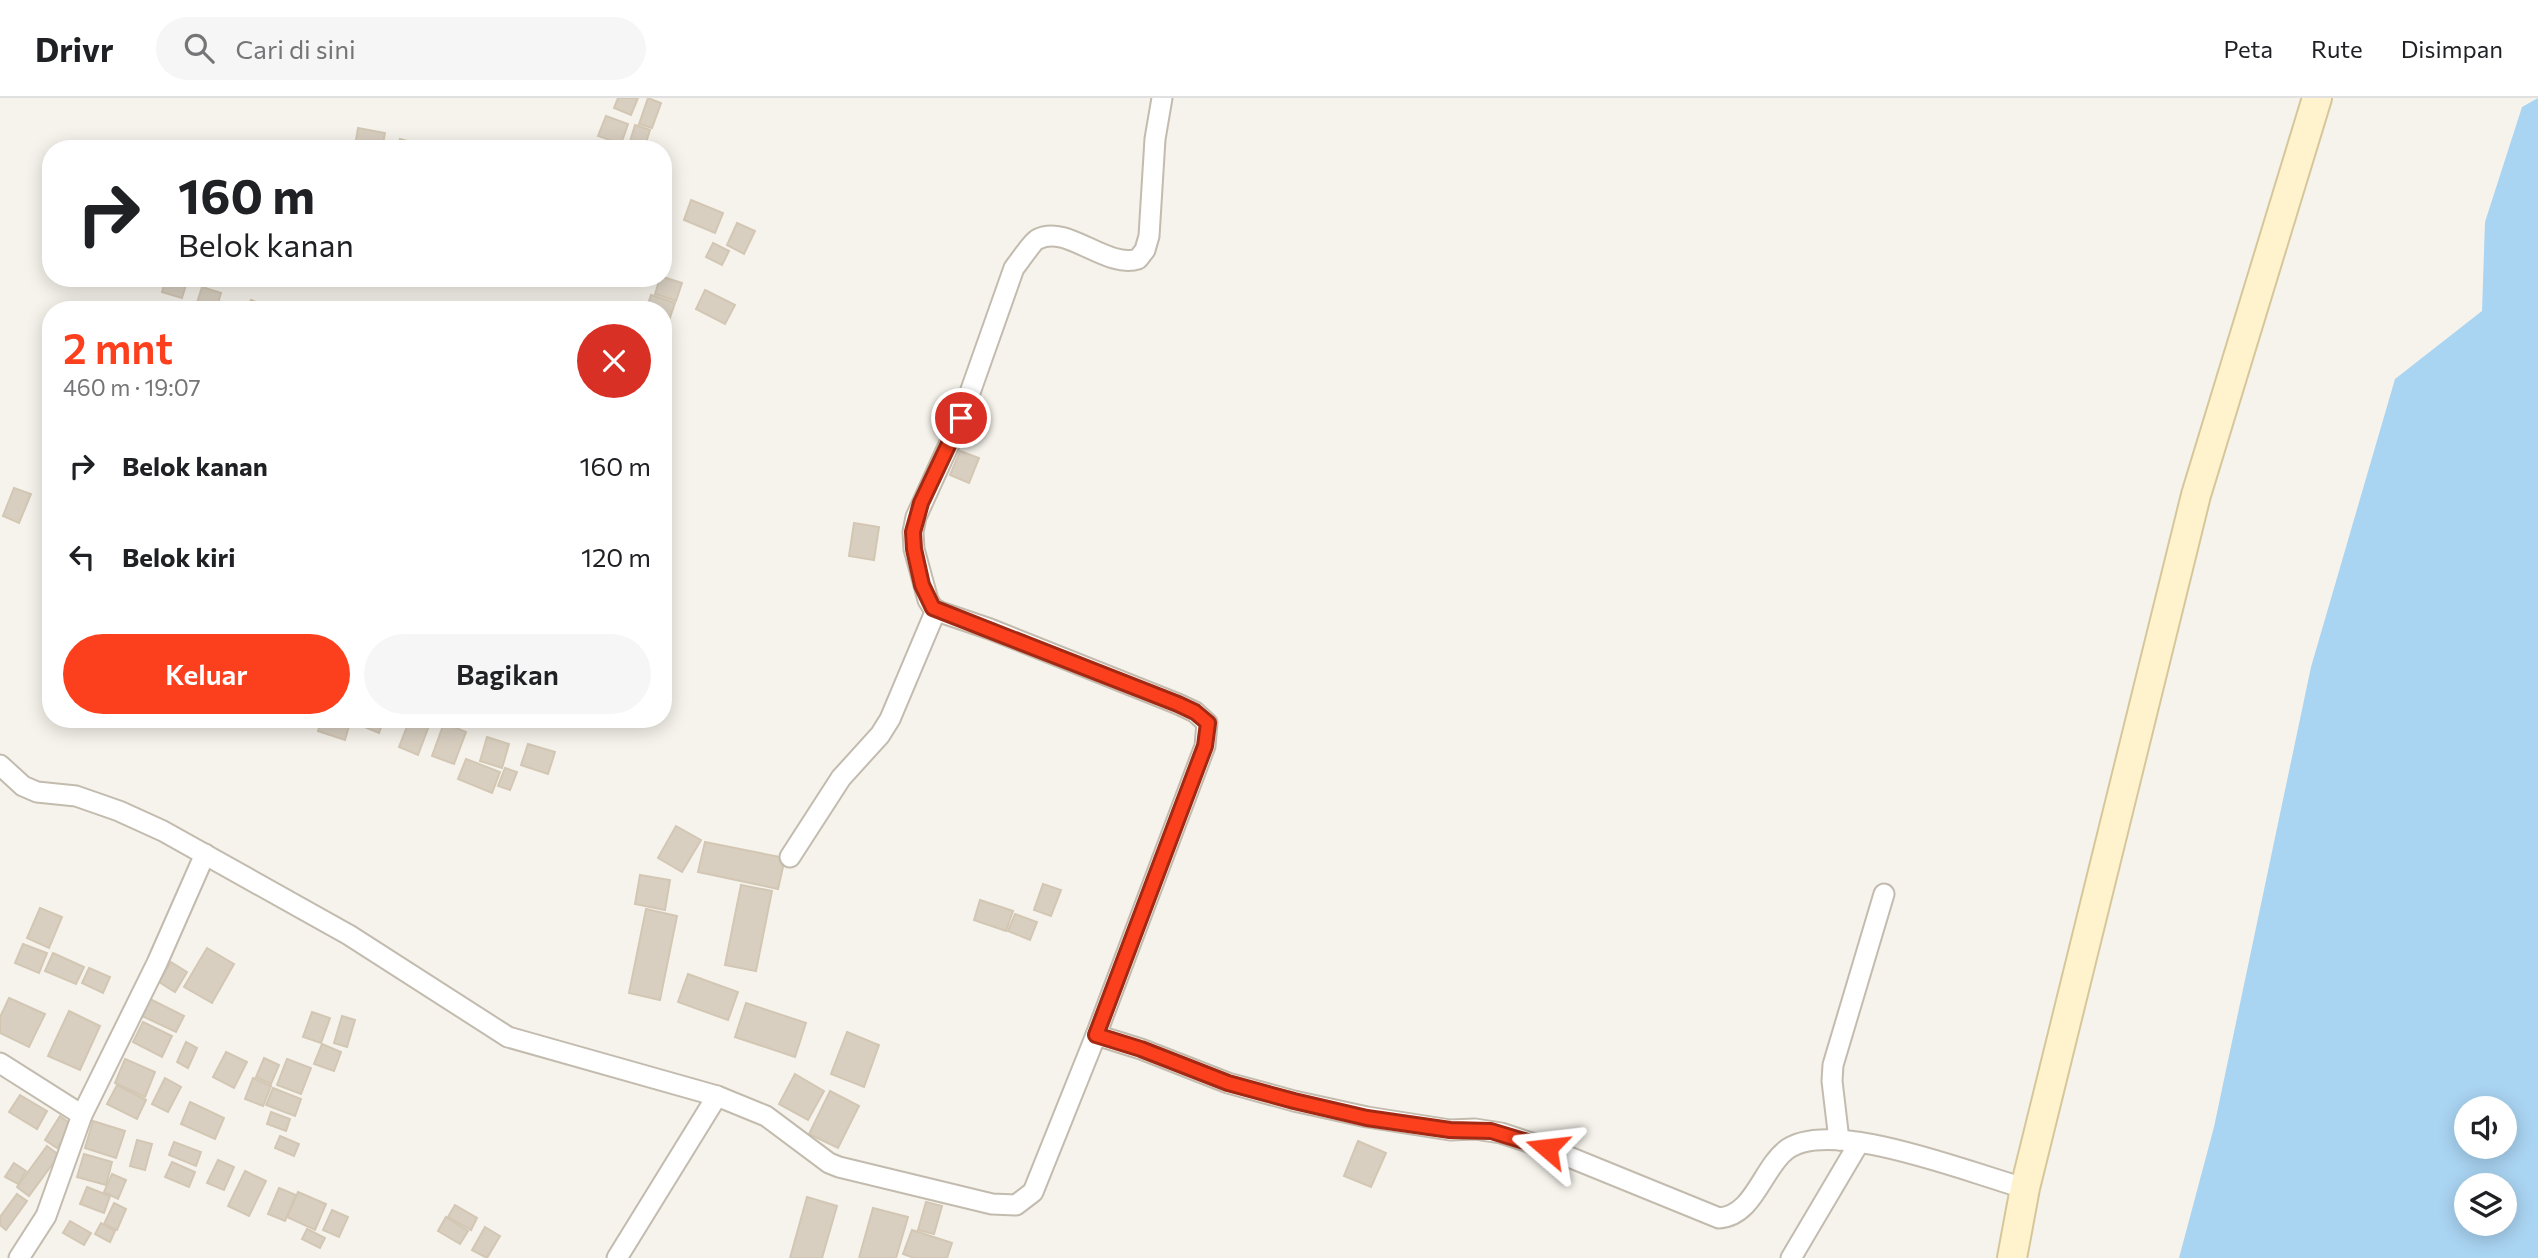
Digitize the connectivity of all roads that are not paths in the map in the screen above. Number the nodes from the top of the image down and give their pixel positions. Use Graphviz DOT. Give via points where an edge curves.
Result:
graph roads {
  1 [pos="1163,98"];
  2 [pos="2317,98"];
  3 [pos="936,610"];
  4 [pos="0,765"];
  5 [pos="205,855"];
  6 [pos="790,857"];
  7 [pos="1884,894"];
  8 [pos="1096,1035"];
  9 [pos="0,1063"];
  10 [pos="717,1096"];
  11 [pos="82,1115"];
  12 [pos="1849,1141"];
  13 [pos="2025,1188"];
  14 [pos="19,1258"];
  15 [pos="617,1258"];
  16 [pos="1791,1258"];
  17 [pos="2012,1258"];
  1 -- 3 [label="street" via="1155,139 1149,236 1142,255 1121,261 1056,236 1046,237 1032,244 1014,268 961,418 916,517 913,532 918,566 928,600"];
  2 -- 13 [label="main road" via="2196,495"];
  3 -- 6 [label="street" via="890,719 841,778"];
  3 -- 8 [label="street" via="1178,704 1208,723 1205,746"];
  4 -- 5 [label="street" via="23,786 76,796 119,811"];
  5 -- 10 [label="street" via="349,935 508,1037"];
  5 -- 11 [label="street"];
  7 -- 12 [label="street" via="1833,1065 1832,1081"];
  8 -- 10 [label="street" via="1033,1192 1016,1205 992,1204 838,1167 766,1116"];
  8 -- 12 [label="street" via="1228,1083 1294,1101 1367,1118 1501,1133 1719,1217 1747,1204 1768,1170 1791,1146 1819,1139"];
  9 -- 11 [label="street"];
  10 -- 15 [label="street"];
  11 -- 14 [label="street" via="46,1216"];
  12 -- 13 [label="street"];
  12 -- 16 [label="street"];
  13 -- 17 [label="main road"];
}
